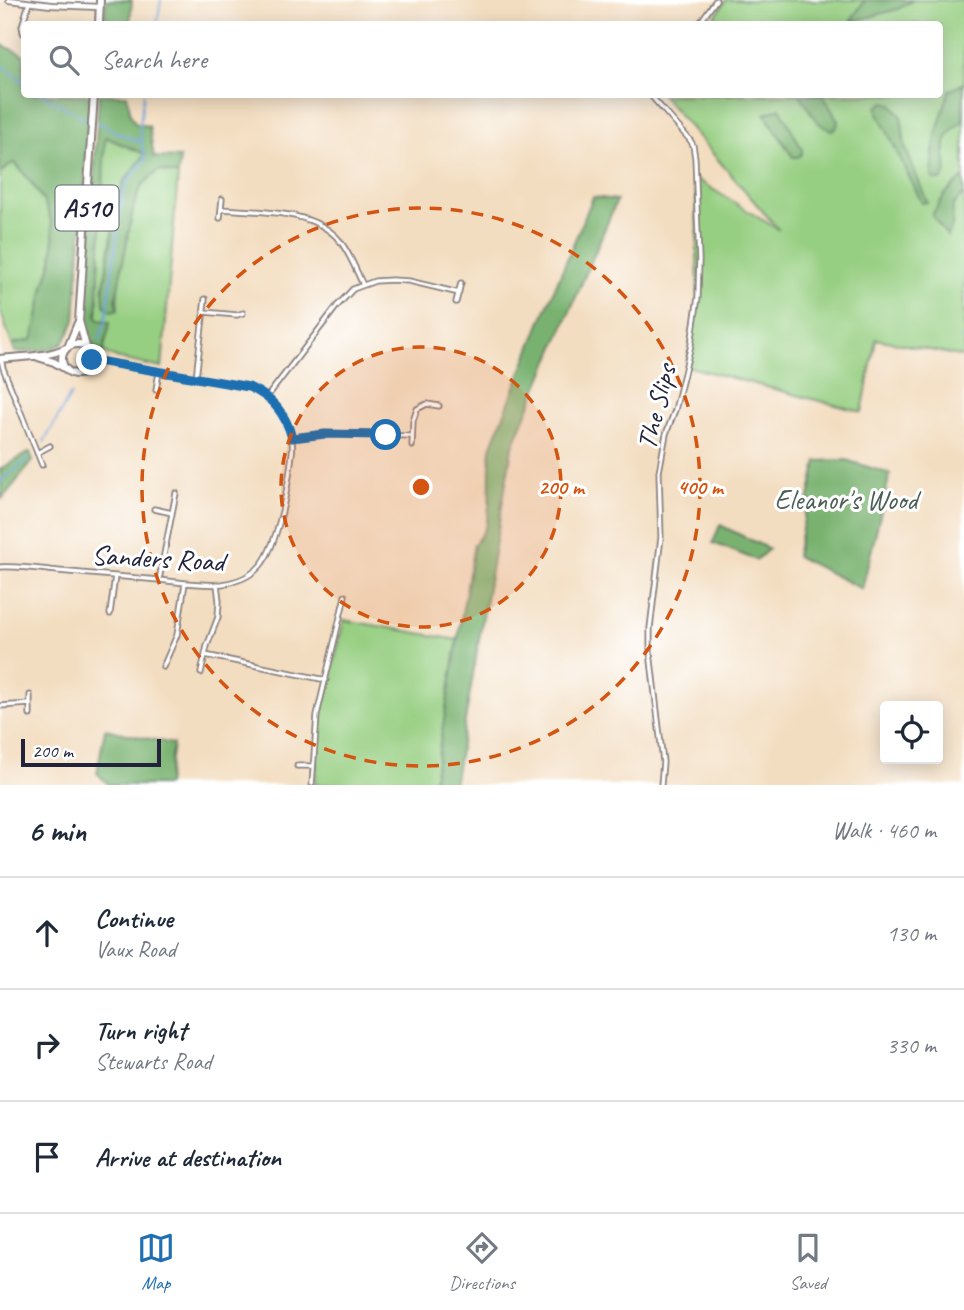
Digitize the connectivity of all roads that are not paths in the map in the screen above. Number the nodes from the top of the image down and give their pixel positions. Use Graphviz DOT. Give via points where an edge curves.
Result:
graph roads {
  1 [pos="9,0"];
  2 [pos="716,0"];
  3 [pos="29,3"];
  4 [pos="100,4"];
  5 [pos="24,21"];
  6 [pos="701,21"];
  7 [pos="94,98"];
  8 [pos="653,98"];
  9 [pos="222,199"];
  10 [pos="221,209"];
  11 [pos="219,218"];
  12 [pos="461,283"];
  13 [pos="363,285"];
  14 [pos="458,293"];
  15 [pos="205,299"];
  16 [pos="456,302"];
  17 [pos="204,312"];
  18 [pos="243,313"];
  19 [pos="79,321"];
  20 [pos="68,347"];
  21 [pos="86,347"];
  22 [pos="36,357"];
  23 [pos="0,359"];
  24 [pos="92,360"];
  25 [pos="66,369"];
  26 [pos="159,372"];
  27 [pos="197,378"];
  28 [pos="156,390"];
  29 [pos="267,397"];
  30 [pos="439,406"];
  31 [pos="412,436"];
  32 [pos="292,438"];
  33 [pos="50,446"];
  34 [pos="412,446"];
  35 [pos="37,453"];
  36 [pos="42,465"];
  37 [pos="176,493"];
  38 [pos="154,509"];
  39 [pos="172,513"];
  40 [pos="0,567"];
  41 [pos="115,576"];
  42 [pos="159,580"];
  43 [pos="185,583"];
  44 [pos="217,584"];
  45 [pos="345,596"];
  46 [pos="110,614"];
  47 [pos="205,655"];
  48 [pos="163,667"];
  49 [pos="201,673"];
  50 [pos="326,680"];
  51 [pos="30,695"];
  52 [pos="30,705"];
  53 [pos="0,706"];
  54 [pos="30,715"];
  55 [pos="297,766"];
  56 [pos="313,766"];
  57 [pos="312,785"];
  58 [pos="661,785"];
  1 -- 3 [label="street"];
  2 -- 6 [label="street"];
  3 -- 4 [label="street"];
  3 -- 5 [label="street"];
  7 -- 19 [label="main road, A510"];
  8 -- 58 [label="street, The Slips" via="693,145 699,260 691,345 659,472 661,537 650,652 663,762"];
  9 -- 10 [label="street"];
  10 -- 11 [label="street"];
  10 -- 13 [label="street" via="297,216 324,226 341,242"];
  12 -- 14 [label="street"];
  13 -- 14 [label="street" via="399,280"];
  13 -- 29 [label="street" via="337,306"];
  14 -- 16 [label="street"];
  15 -- 17 [label="street"];
  17 -- 18 [label="street"];
  17 -- 27 [label="street"];
  19 -- 20 [label="main road, A510"];
  19 -- 21 [label="main road, A510"];
  20 -- 21 [label="main road"];
  20 -- 22 [label="main road"];
  20 -- 25 [label="main road" via="62,358"];
  21 -- 24 [label="main road"];
  22 -- 23 [label="main road"];
  22 -- 25 [label="main road"];
  23 -- 35 [label="street"];
  24 -- 25 [label="main road" via="82,373"];
  24 -- 26 [label="street"];
  26 -- 27 [label="street"];
  26 -- 28 [label="street"];
  27 -- 29 [label="street" via="249,387"];
  29 -- 32 [label="street" via="283,414"];
  30 -- 31 [label="street" via="427,404 417,409"];
  31 -- 32 [label="street"];
  31 -- 34 [label="street"];
  32 -- 44 [label="street, Sanders Road" via="270,551 248,575"];
  33 -- 35 [label="street"];
  35 -- 36 [label="street"];
  37 -- 39 [label="street"];
  38 -- 39 [label="street"];
  39 -- 42 [label="street"];
  40 -- 41 [label="street, Sanders Road"];
  41 -- 42 [label="street, Sanders Road"];
  41 -- 46 [label="street"];
  42 -- 43 [label="street, Sanders Road"];
  43 -- 44 [label="street, Sanders Road"];
  43 -- 48 [label="street" via="177,635"];
  44 -- 47 [label="street" via="218,618"];
  45 -- 50 [label="street"];
  47 -- 49 [label="street"];
  47 -- 50 [label="street"];
  50 -- 56 [label="street"];
  51 -- 52 [label="street"];
  52 -- 53 [label="street"];
  52 -- 54 [label="street"];
  55 -- 56 [label="street"];
  56 -- 57 [label="street"];
}
